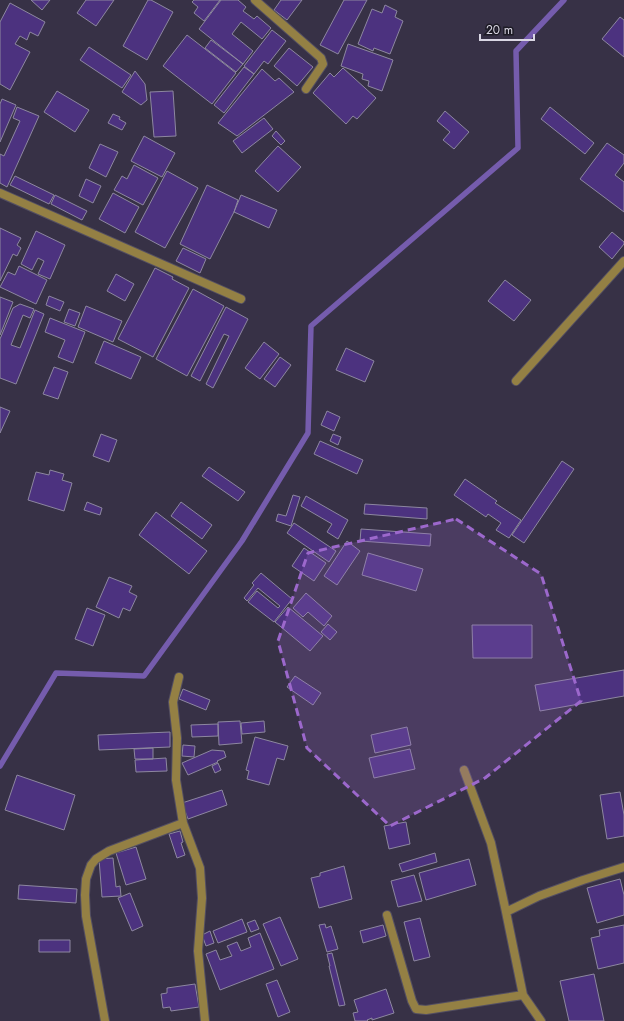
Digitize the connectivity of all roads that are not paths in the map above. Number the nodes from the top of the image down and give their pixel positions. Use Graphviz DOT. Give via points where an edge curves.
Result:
graph roads {
  1 [pos="255,0"];
  2 [pos="306,89"];
  3 [pos="0,193"];
  4 [pos="624,261"];
  5 [pos="241,299"];
  6 [pos="516,381"];
  7 [pos="179,676"];
  8 [pos="464,770"];
  9 [pos="183,823"];
  10 [pos="624,867"];
  11 [pos="506,912"];
  12 [pos="387,915"];
  13 [pos="524,995"];
  14 [pos="105,1021"];
  15 [pos="205,1021"];
  16 [pos="541,1021"];
  1 -- 2 [label="street" via="321,58 323,64 320,72"];
  3 -- 5 [label="street"];
  4 -- 6 [label="street"];
  7 -- 9 [label="street" via="173,702 177,738 176,780"];
  8 -- 11 [label="street" via="491,843"];
  9 -- 14 [label="street" via="109,851 91,865 86,879 86,916"];
  9 -- 15 [label="street" via="200,868 202,898 198,951"];
  10 -- 11 [label="street" via="540,896"];
  11 -- 13 [label="street"];
  12 -- 13 [label="street" via="416,1009 426,1010"];
  13 -- 16 [label="street"];
}
